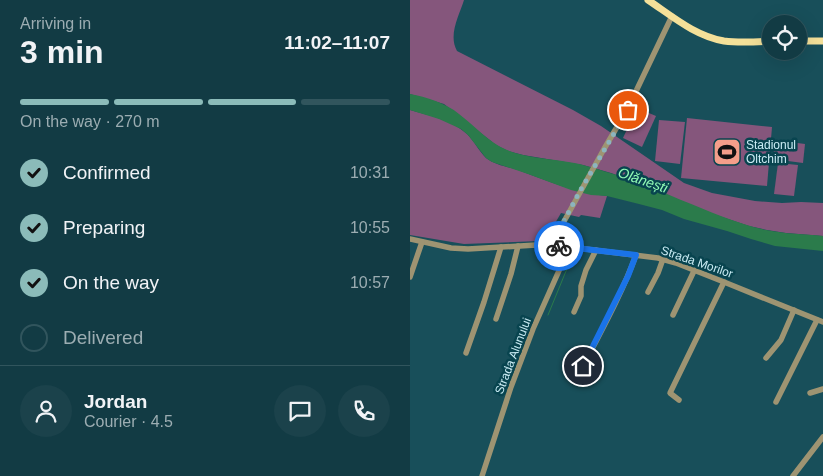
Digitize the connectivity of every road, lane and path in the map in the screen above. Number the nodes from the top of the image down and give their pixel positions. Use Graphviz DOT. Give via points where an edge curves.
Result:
graph roads {
  1 [pos="648,0"];
  2 [pos="672,16"];
  3 [pos="762,41"];
  4 [pos="807,41"];
  5 [pos="823,41"];
  6 [pos="410,239"];
  7 [pos="422,242"];
  8 [pos="551,245"];
  9 [pos="518,246"];
  10 [pos="570,246"];
  11 [pos="500,247"];
  12 [pos="596,250"];
  13 [pos="636,255"];
  14 [pos="663,259"];
  15 [pos="694,271"];
  16 [pos="410,277"];
  17 [pos="724,282"];
  18 [pos="648,292"];
  19 [pos="794,310"];
  20 [pos="574,312"];
  21 [pos="673,315"];
  22 [pos="496,319"];
  23 [pos="820,321"];
  24 [pos="466,353"];
  25 [pos="766,358"];
  26 [pos="575,382"];
  27 [pos="823,388"];
  28 [pos="810,393"];
  29 [pos="679,400"];
  30 [pos="776,402"];
  31 [pos="823,437"];
  32 [pos="482,476"];
  33 [pos="793,476"];
  1 -- 2 [label="main road"];
  2 -- 3 [label="main road" via="697,32 716,39"];
  2 -- 8 [label="street" via="628,110"];
  4 -- 5 [label="main road"];
  6 -- 7 [label="street, Strada Morilor"];
  7 -- 11 [label="street, Strada Morilor" via="451,248"];
  7 -- 16 [label="street"];
  8 -- 9 [label="street, Strada Morilor"];
  8 -- 10 [label="street, Strada Morilor"];
  9 -- 11 [label="street, Strada Morilor"];
  9 -- 22 [label="street"];
  10 -- 12 [label="street, Strada Morilor"];
  10 -- 32 [label="street, Strada Alunului" via="533,329"];
  11 -- 24 [label="street"];
  12 -- 13 [label="street, Strada Morilor"];
  12 -- 20 [label="street" via="582,281 581,296"];
  13 -- 14 [label="street, Strada Morilor"];
  13 -- 26 [label="street"];
  14 -- 15 [label="street, Strada Morilor"];
  14 -- 18 [label="street"];
  15 -- 17 [label="street, Strada Morilor"];
  15 -- 21 [label="street"];
  17 -- 19 [label="street, Strada Morilor"];
  17 -- 29 [label="street" via="670,393"];
  19 -- 23 [label="street, Strada Morilor"];
  19 -- 25 [label="street" via="781,340"];
  23 -- 30 [label="street"];
  27 -- 28 [label="street"];
  31 -- 33 [label="street"];
}
